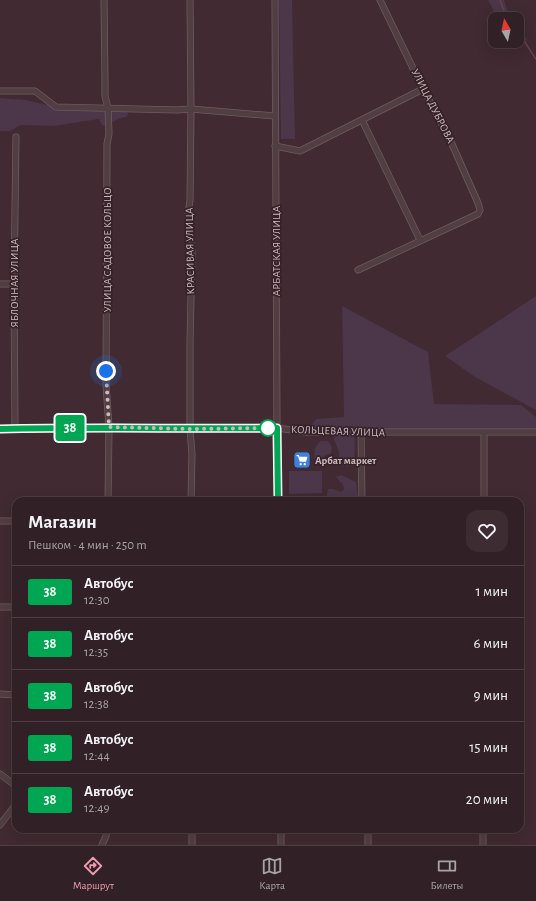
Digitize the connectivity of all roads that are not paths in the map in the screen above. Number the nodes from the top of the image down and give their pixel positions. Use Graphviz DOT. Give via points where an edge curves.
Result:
graph roads {
  1 [pos="104,0"];
  2 [pos="190,0"];
  3 [pos="275,0"];
  4 [pos="380,0"];
  5 [pos="423,89"];
  6 [pos="0,91"];
  7 [pos="108,108"];
  8 [pos="191,109"];
  9 [pos="275,116"];
  10 [pos="362,120"];
  11 [pos="16,137"];
  12 [pos="275,146"];
  13 [pos="420,240"];
  14 [pos="358,270"];
  15 [pos="0,284"];
  16 [pos="14,284"];
  17 [pos="109,427"];
  18 [pos="277,428"];
  19 [pos="0,429"];
  20 [pos="15,429"];
  21 [pos="190,429"];
  22 [pos="361,432"];
  23 [pos="536,432"];
  24 [pos="484,433"];
  25 [pos="108,497"];
  26 [pos="191,497"];
  27 [pos="278,497"];
  28 [pos="362,497"];
  29 [pos="484,497"];
  30 [pos="0,521"];
  31 [pos="12,521"];
  32 [pos="0,607"];
  33 [pos="12,607"];
  34 [pos="0,694"];
  35 [pos="12,694"];
  36 [pos="0,774"];
  37 [pos="12,783"];
  38 [pos="12,809"];
  39 [pos="0,825"];
  40 [pos="106,833"];
  41 [pos="192,833"];
  42 [pos="281,833"];
  43 [pos="368,833"];
  44 [pos="483,833"];
  45 [pos="102,845"];
  46 [pos="192,845"];
  47 [pos="281,845"];
  48 [pos="368,845"];
  49 [pos="483,845"];
  1 -- 7 [label="street, УЛИЦА САДОВОЕ КОЛЬЦО" via="104,81"];
  2 -- 8 [label="street, КРАСИВАЯ УЛИЦА"];
  3 -- 9 [label="street, АРБАТСКАЯ УЛИЦА"];
  4 -- 5 [label="street, УЛИЦА ДУБРОВА"];
  5 -- 10 [label="street"];
  5 -- 13 [label="street, УЛИЦА ДУБРОВА" via="448,134 480,210 478,214"];
  6 -- 7 [label="street" via="35,91 56,107"];
  7 -- 8 [label="street"];
  7 -- 17 [label="street, УЛИЦА САДОВОЕ КОЛЬЦО" via="106,351"];
  8 -- 9 [label="street"];
  8 -- 21 [label="street, КРАСИВАЯ УЛИЦА" via="188,216 192,252"];
  9 -- 12 [label="street, АРБАТСКАЯ УЛИЦА"];
  10 -- 12 [label="street" via="300,150"];
  10 -- 13 [label="street"];
  11 -- 16 [label="street, ЯБЛОЧНАЯ УЛИЦА"];
  12 -- 18 [label="street, АРБАТСКАЯ УЛИЦА"];
  13 -- 14 [label="street"];
  15 -- 16 [label="street"];
  16 -- 20 [label="street, ЯБЛОЧНАЯ УЛИЦА"];
  17 -- 20 [label="street, КОЛЬЦЕВАЯ УЛИЦА"];
  17 -- 21 [label="street, КОЛЬЦЕВАЯ УЛИЦА"];
  17 -- 25 [label="street, УЛИЦА САДОВОЕ КОЛЬЦО"];
  18 -- 21 [label="street, КОЛЬЦЕВАЯ УЛИЦА"];
  18 -- 22 [label="street, КОЛЬЦЕВАЯ УЛИЦА" via="306,432"];
  18 -- 27 [label="street, АРБАТСКАЯ УЛИЦА"];
  19 -- 20 [label="street, КОЛЬЦЕВАЯ УЛИЦА"];
  21 -- 26 [label="street, КРАСИВАЯ УЛИЦА"];
  22 -- 24 [label="street, КОЛЬЦЕВАЯ УЛИЦА"];
  22 -- 28 [label="street"];
  23 -- 24 [label="street, КОЛЬЦЕВАЯ УЛИЦА"];
  24 -- 29 [label="street"];
  30 -- 31 [label="street"];
  32 -- 33 [label="street"];
  34 -- 35 [label="street"];
  36 -- 37 [label="street"];
  38 -- 39 [label="street"];
  40 -- 45 [label="street"];
  41 -- 46 [label="street"];
  42 -- 47 [label="street"];
  43 -- 48 [label="street"];
  44 -- 49 [label="street"];
}
